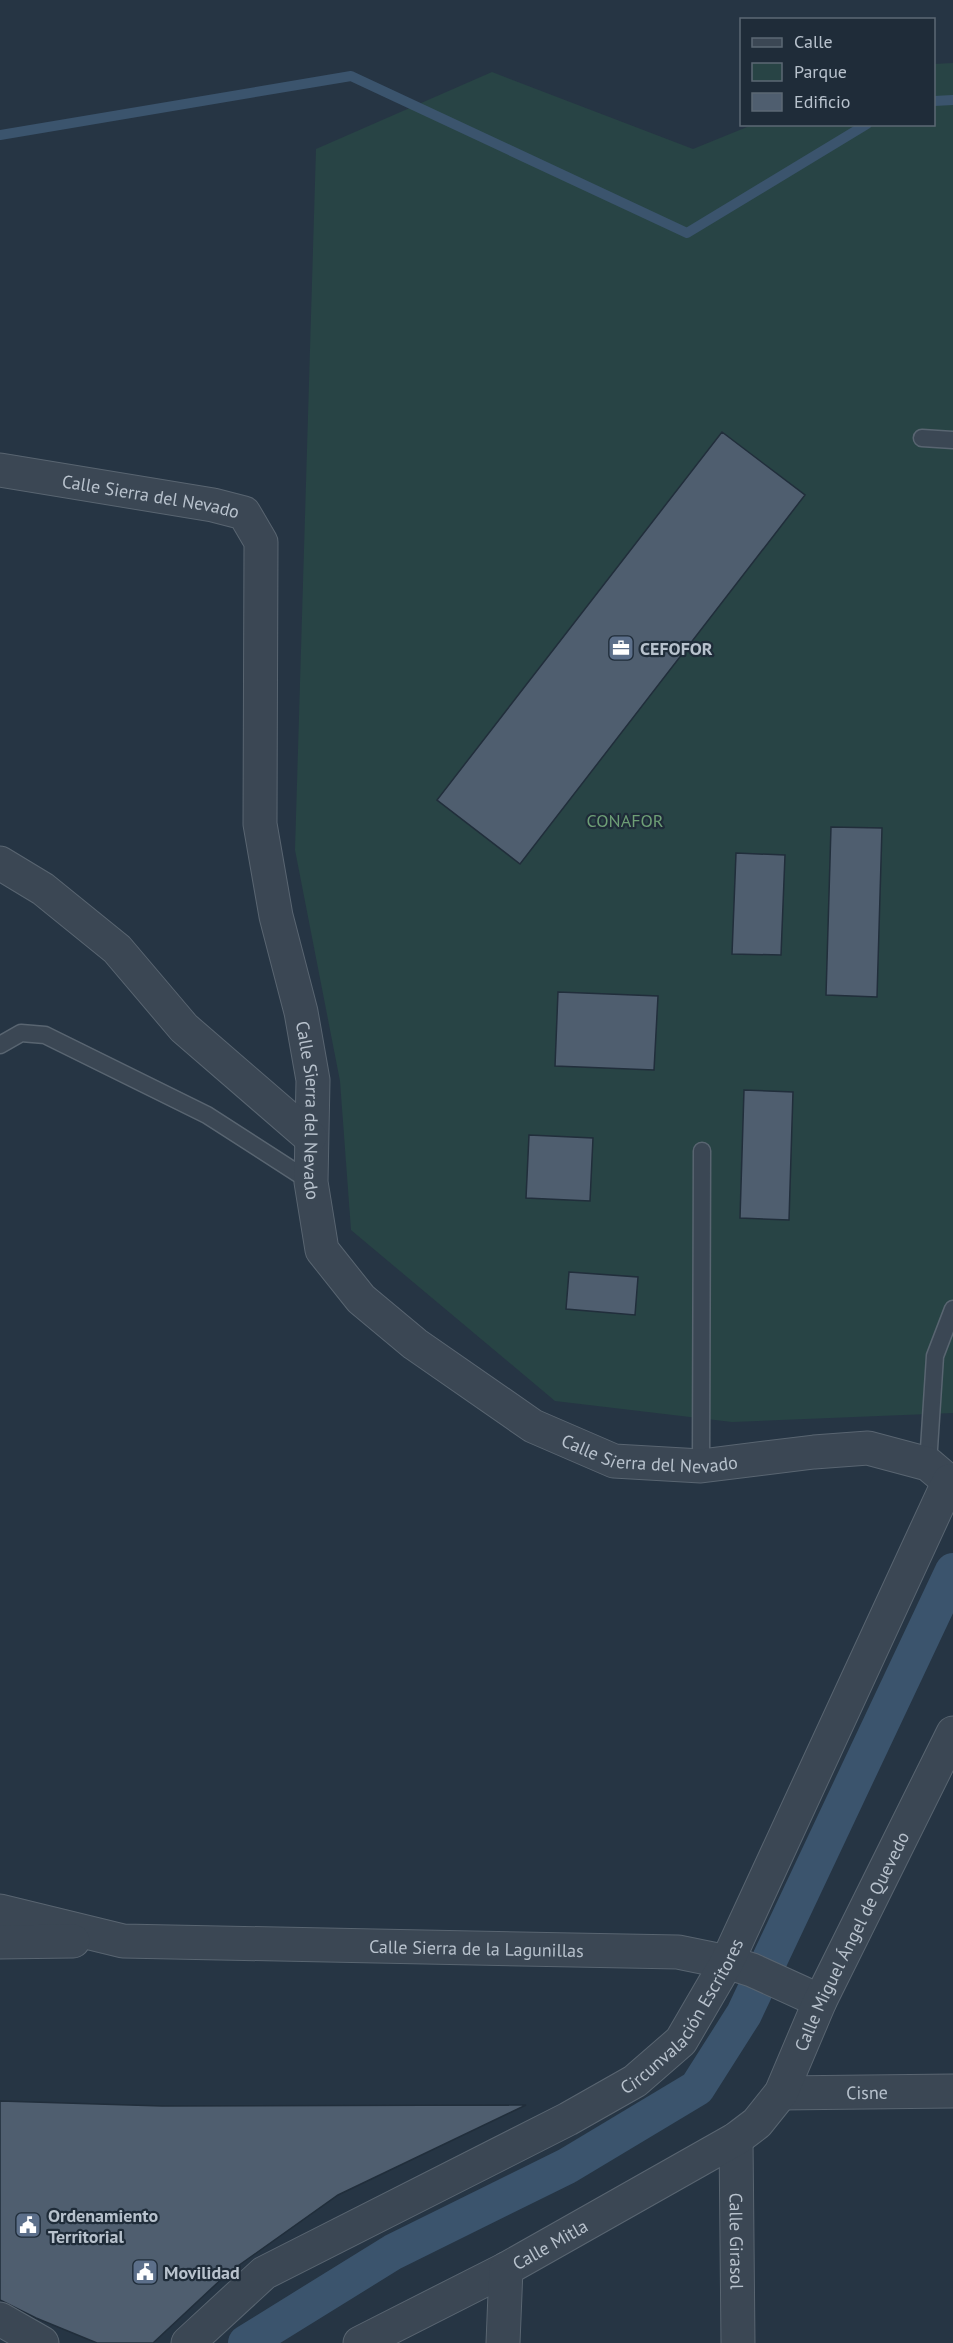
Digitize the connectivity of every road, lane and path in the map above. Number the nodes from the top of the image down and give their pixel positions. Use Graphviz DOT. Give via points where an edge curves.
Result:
graph roads {
  1 [pos="922,438"];
  2 [pos="953,440"];
  3 [pos="0,470"];
  4 [pos="0,863"];
  5 [pos="0,1045"];
  6 [pos="310,1137"];
  7 [pos="702,1150"];
  8 [pos="311,1182"];
  9 [pos="953,1309"];
  10 [pos="701,1466"];
  11 [pos="943,1477"];
  12 [pos="953,1733"];
  13 [pos="0,1911"];
  14 [pos="123,1941"];
  15 [pos="0,1942"];
  16 [pos="739,1966"];
  17 [pos="809,1996"];
  18 [pos="953,2091"];
  19 [pos="782,2093"];
  20 [pos="736,2139"];
  21 [pos="506,2269"];
  22 [pos="0,2319"];
  23 [pos="42,2343"];
  24 [pos="188,2343"];
  25 [pos="360,2343"];
  26 [pos="503,2343"];
  27 [pos="738,2343"];
  1 -- 2 [label="lane"];
  3 -- 6 [label="street, Calle Sierra del Nevado" via="244,513 261,542 260,824 276,916 302,1012 313,1080"];
  4 -- 6 [label="street" via="43,889 117,949 184,1028"];
  5 -- 8 [label="lane" via="21,1033 45,1035 207,1115"];
  6 -- 8 [label="street, Calle Sierra del Nevado"];
  7 -- 10 [label="lane"];
  8 -- 10 [label="street, Calle Sierra del Nevado" via="322,1250 361,1299 415,1344 533,1426 614,1461"];
  9 -- 11 [label="lane" via="935,1356"];
  10 -- 11 [label="street, Calle Sierra del Nevado" via="868,1448"];
  11 -- 16 [label="street, Circunvalación Escritores"];
  12 -- 17 [label="street, Calle Miguel Ángel de Quevedo"];
  13 -- 14 [label="street, Calle Sierra de la Lagunillas"];
  14 -- 15 [label="street, Calle Sierra de la Lagunillas"];
  14 -- 16 [label="street, Calle Sierra de la Lagunillas" via="678,1952"];
  16 -- 17 [label="street, Calle Sierra de la Lagunillas"];
  16 -- 24 [label="street, Circunvalación Escritores" via="681,2041 635,2081 264,2273"];
  17 -- 19 [label="street, Calle Miguel Ángel de Quevedo"];
  18 -- 19 [label="street, Cisne"];
  19 -- 20 [label="street, Calle Miguel Ángel de Quevedo" via="757,2123"];
  20 -- 21 [label="street, Calle Mitla"];
  20 -- 27 [label="street, Calle Girasol"];
  21 -- 25 [label="street, Calle Mitla"];
  21 -- 26 [label="street"];
  22 -- 23 [label="street"];
}
